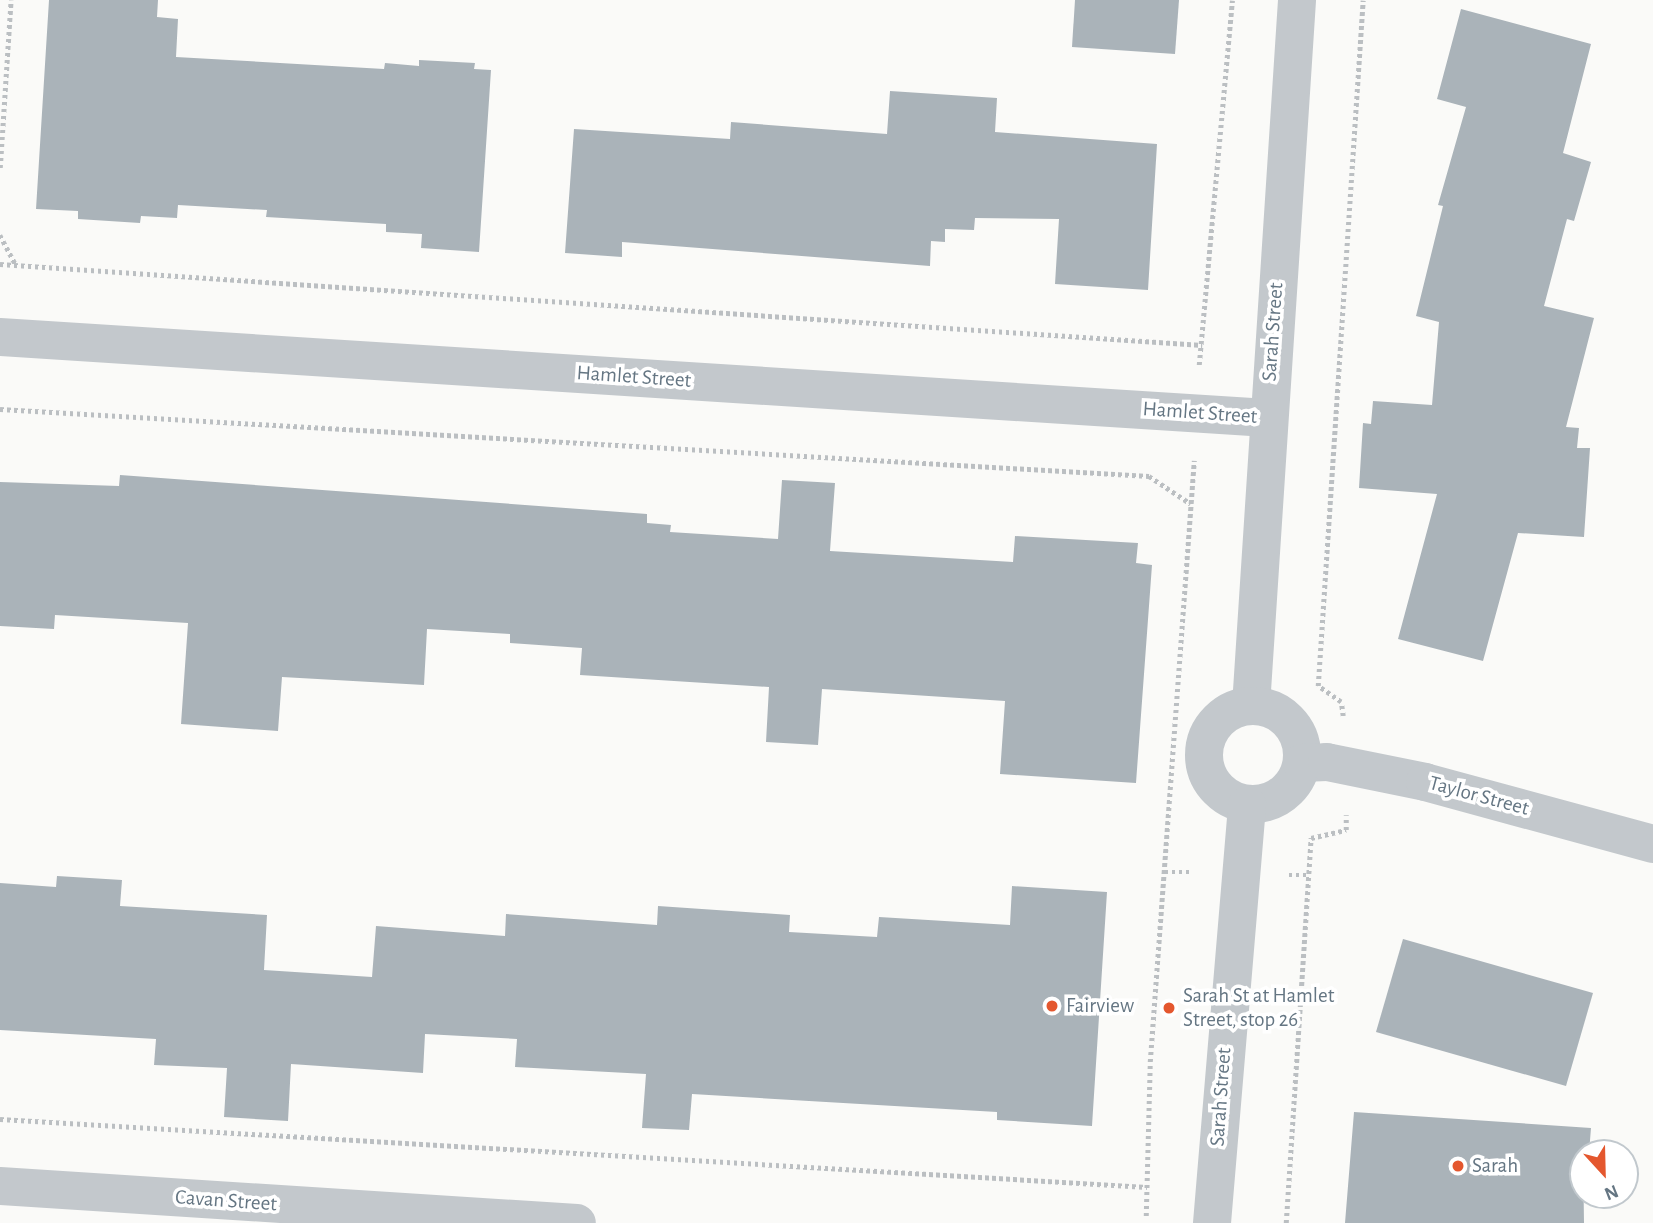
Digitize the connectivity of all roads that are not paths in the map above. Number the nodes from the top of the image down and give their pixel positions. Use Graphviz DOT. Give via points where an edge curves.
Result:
graph roads {
  1 [pos="1297,0"];
  2 [pos="0,337"];
  3 [pos="1267,418"];
  4 [pos="1251,706"];
  5 [pos="1302,763"];
  6 [pos="1247,804"];
  7 [pos="1653,844"];
  8 [pos="0,1186"];
  9 [pos="577,1223"];
  10 [pos="1212,1223"];
  1 -- 3 [label="street, Sarah Street"];
  2 -- 3 [label="street, Hamlet Street"];
  3 -- 4 [label="street, Sarah Street"];
  4 -- 5 [label="street" via="1266,707 1291,722 1298,734"];
  4 -- 6 [label="street" via="1222,717 1205,745 1209,776 1219,790"];
  5 -- 6 [label="street" via="1289,790 1262,803"];
  5 -- 7 [label="street, Taylor Street" via="1327,762 1425,782"];
  6 -- 10 [label="street, Sarah Street"];
  8 -- 9 [label="street, Cavan Street"];
}
